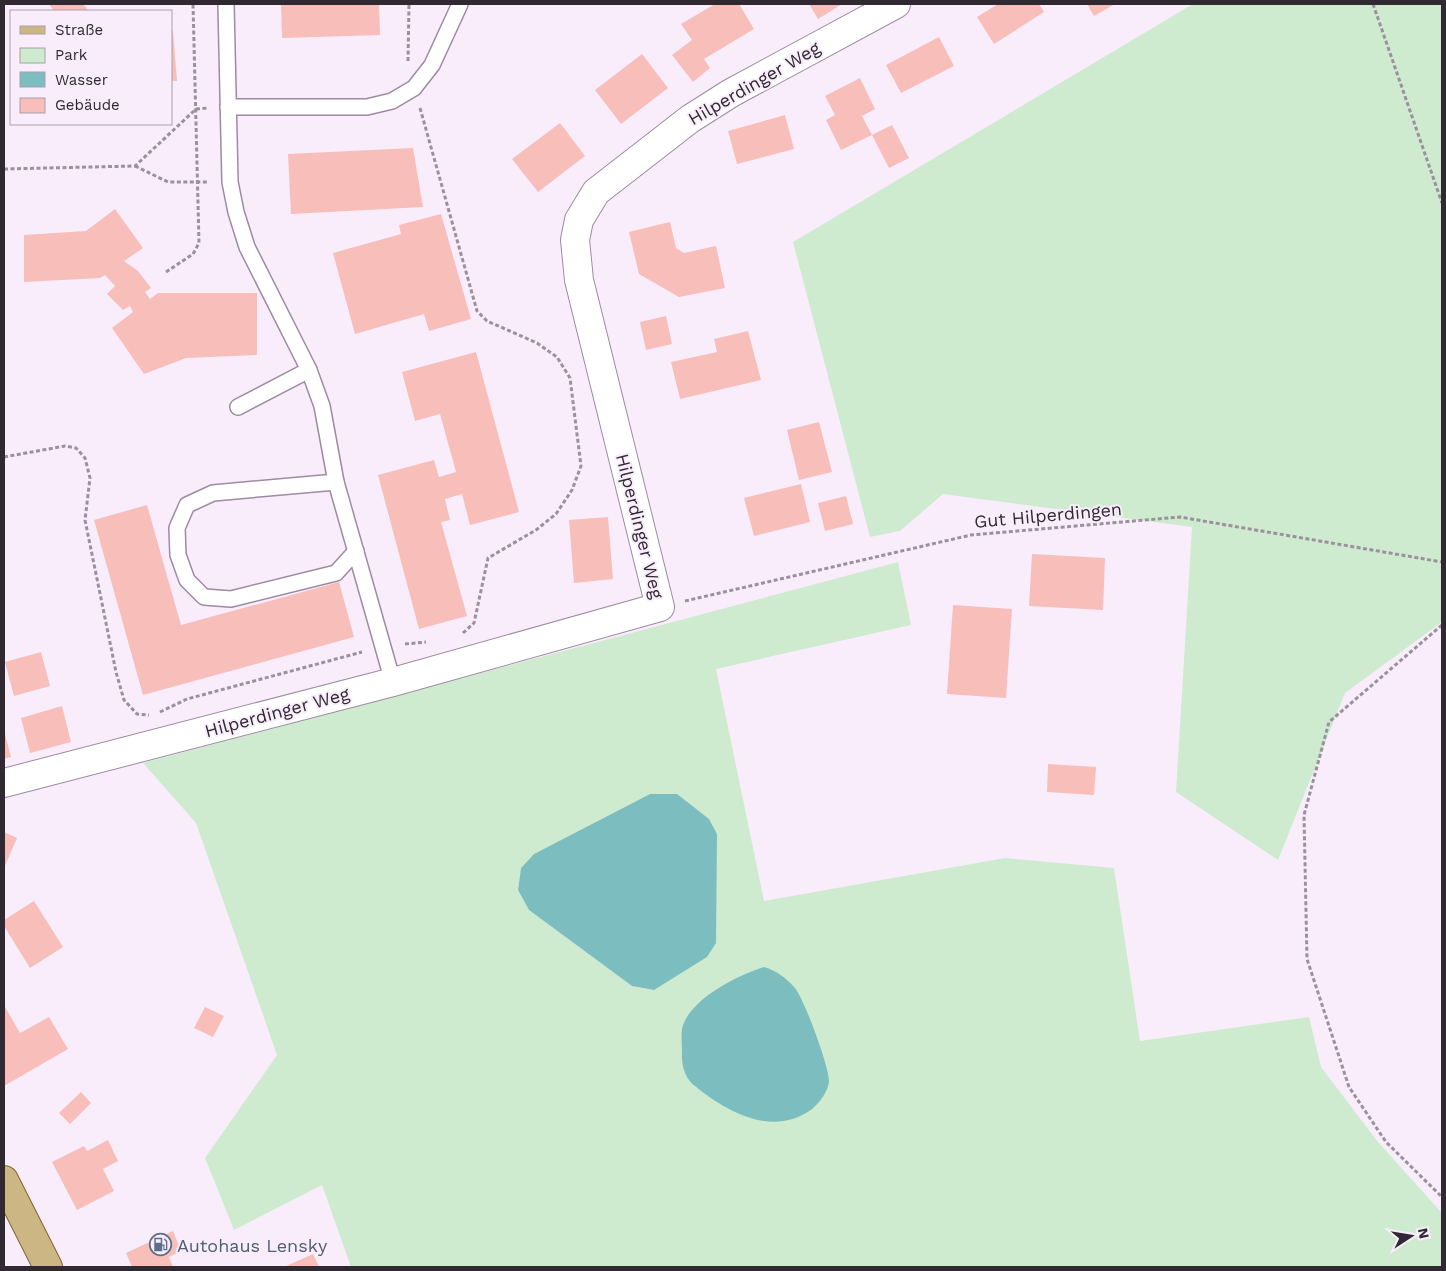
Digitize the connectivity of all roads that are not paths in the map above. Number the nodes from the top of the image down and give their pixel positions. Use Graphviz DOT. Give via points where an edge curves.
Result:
graph roads {
  1 [pos="226,4"];
  2 [pos="460,4"];
  3 [pos="896,4"];
  4 [pos="228,108"];
  5 [pos="310,370"];
  6 [pos="238,407"];
  7 [pos="336,482"];
  8 [pos="356,551"];
  9 [pos="393,682"];
  10 [pos="4,783"];
  11 [pos="4,1180"];
  12 [pos="48,1267"];
  1 -- 4 [label="lane"];
  2 -- 4 [label="lane" via="432,65 414,88 392,101 367,107"];
  3 -- 9 [label="street, Hilperdinger Weg" via="690,118 596,192 578,220 575,240 579,280 660,607"];
  4 -- 5 [label="lane" via="230,182 236,212 247,247"];
  5 -- 6 [label="lane"];
  5 -- 7 [label="lane" via="322,406"];
  7 -- 8 [label="lane"];
  7 -- 8 [label="lane" via="213,493 187,505 177,528 178,555 187,580 204,597 231,599 336,572"];
  8 -- 9 [label="lane"];
  9 -- 10 [label="street, Hilperdinger Weg"];
  11 -- 12 [label="main road"];
}
